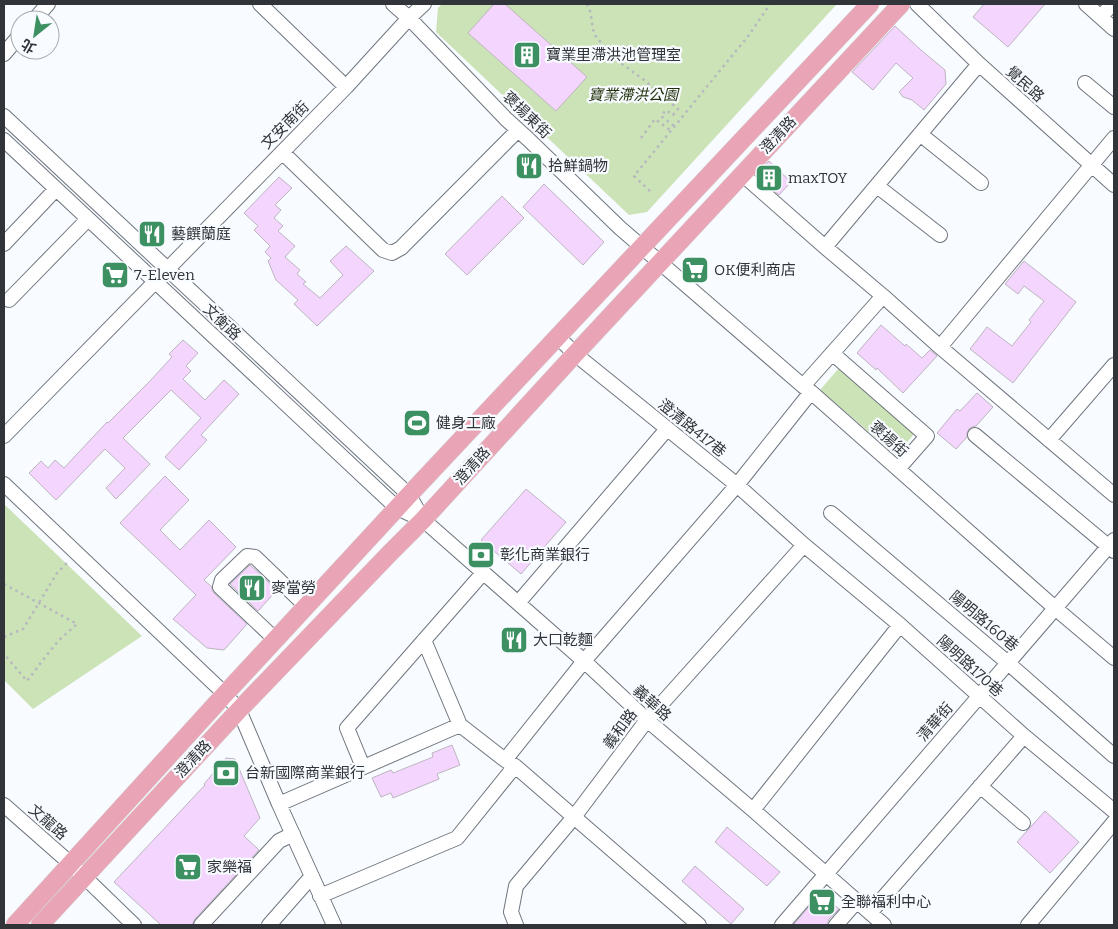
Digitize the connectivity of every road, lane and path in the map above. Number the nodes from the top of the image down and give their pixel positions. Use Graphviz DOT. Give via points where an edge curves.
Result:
graph roads {
  1 [pos="260,4"];
  2 [pos="393,4"];
  3 [pos="424,4"];
  4 [pos="587,4"];
  5 [pos="770,4"];
  6 [pos="870,4"];
  7 [pos="901,4"];
  8 [pos="916,4"];
  9 [pos="1086,4"];
  10 [pos="1112,4"];
  11 [pos="1101,17"];
  12 [pos="409,18"];
  13 [pos="1114,29"];
  14 [pos="979,64"];
  15 [pos="1085,83"];
  16 [pos="346,87"];
  17 [pos="1114,107"];
  18 [pos="4,116"];
  19 [pos="674,126"];
  20 [pos="518,130"];
  21 [pos="671,131"];
  22 [pos="920,134"];
  23 [pos="641,138"];
  24 [pos="1114,138"];
  25 [pos="4,140"];
  26 [pos="282,152"];
  27 [pos="1091,165"];
  28 [pos="742,174"];
  29 [pos="981,183"];
  30 [pos="1114,185"];
  31 [pos="877,186"];
  32 [pos="56,189"];
  33 [pos="650,191"];
  34 [pos="88,219"];
  35 [pos="940,235"];
  36 [pos="4,244"];
  37 [pos="642,247"];
  38 [pos="825,247"];
  39 [pos="660,263"];
  40 [pos="168,268"];
  41 [pos="154,282"];
  42 [pos="883,296"];
  43 [pos="8,300"];
  44 [pos="558,337"];
  45 [pos="940,347"];
  46 [pos="832,353"];
  47 [pos="575,354"];
  48 [pos="1114,365"];
  49 [pos="807,389"];
  50 [pos="667,429"];
  51 [pos="975,435"];
  52 [pos="4,436"];
  53 [pos="1049,440"];
  54 [pos="898,469"];
  55 [pos="4,484"];
  56 [pos="737,485"];
  57 [pos="1114,493"];
  58 [pos="409,495"];
  59 [pos="397,508"];
  60 [pos="831,513"];
  61 [pos="424,520"];
  62 [pos="804,545"];
  63 [pos="1112,546"];
  64 [pos="68,562"];
  65 [pos="483,573"];
  66 [pos="4,584"];
  67 [pos="39,603"];
  68 [pos="518,603"];
  69 [pos="307,607"];
  70 [pos="1055,608"];
  71 [pos="900,625"];
  72 [pos="4,637"];
  73 [pos="276,640"];
  74 [pos="424,640"];
  75 [pos="4,654"];
  76 [pos="1114,658"];
  77 [pos="584,661"];
  78 [pos="1008,663"];
  79 [pos="225,694"];
  80 [pos="979,696"];
  81 [pos="238,710"];
  82 [pos="646,720"];
  83 [pos="460,725"];
  84 [pos="1024,736"];
  85 [pos="1114,756"];
  86 [pos="510,763"];
  87 [pos="363,767"];
  88 [pos="980,786"];
  89 [pos="279,804"];
  90 [pos="4,805"];
  91 [pos="752,810"];
  92 [pos="1114,811"];
  93 [pos="574,817"];
  94 [pos="1114,822"];
  95 [pos="1023,824"];
  96 [pos="293,834"];
  97 [pos="71,864"];
  98 [pos="826,873"];
  99 [pos="312,876"];
  100 [pos="85,877"];
  101 [pos="320,896"];
  102 [pos="857,901"];
  103 [pos="870,913"];
  104 [pos="15,925"];
  105 [pos="40,925"];
  106 [pos="134,925"];
  107 [pos="201,925"];
  108 [pos="269,925"];
  109 [pos="334,925"];
  110 [pos="516,925"];
  111 [pos="699,925"];
  112 [pos="782,925"];
  113 [pos="836,925"];
  114 [pos="884,925"];
  115 [pos="1028,925"];
  1 -- 16 [label="street"];
  2 -- 12 [label="street, 褒揚東街"];
  3 -- 12 [label="street, 文安南街"];
  4 -- 19 [label="path" via="594,34 614,58 678,109 673,115 666,110 661,116"];
  5 -- 19 [label="path" via="749,35"];
  6 -- 37 [label="main road, 澄清路"];
  7 -- 28 [label="main road, 澄清路"];
  8 -- 14 [label="street, 覺民路"];
  9 -- 11 [label="street"];
  10 -- 11 [label="street"];
  11 -- 13 [label="street"];
  12 -- 16 [label="street, 文安南街"];
  12 -- 20 [label="street, 褒揚東街"];
  14 -- 22 [label="street"];
  14 -- 27 [label="street, 覺民路"];
  15 -- 17 [label="street"];
  16 -- 26 [label="street, 文安南街"];
  18 -- 40 [label="street, 文衡路"];
  19 -- 21 [label="path"];
  20 -- 26 [label="street" via="401,248 392,253 383,250"];
  20 -- 37 [label="street, 褒揚東街"];
  21 -- 23 [label="path" via="655,119"];
  21 -- 33 [label="path" via="634,176"];
  22 -- 29 [label="street"];
  22 -- 31 [label="street"];
  24 -- 27 [label="street"];
  25 -- 32 [label="street, 文衡路"];
  26 -- 40 [label="street, 文安南街"];
  27 -- 30 [label="street, 覺民路"];
  27 -- 45 [label="street"];
  28 -- 38 [label="street"];
  28 -- 39 [label="main road, 澄清路"];
  31 -- 35 [label="street"];
  31 -- 38 [label="street"];
  32 -- 34 [label="street, 文衡路"];
  32 -- 36 [label="street"];
  34 -- 41 [label="street, 文衡路"];
  34 -- 43 [label="street"];
  37 -- 39 [label="street, 褒揚街"];
  37 -- 44 [label="main road, 澄清路"];
  38 -- 42 [label="street"];
  39 -- 47 [label="main road, 澄清路"];
  39 -- 49 [label="street, 褒揚街"];
  40 -- 41 [label="street, 文安南街"];
  40 -- 58 [label="street, 文衡路"];
  41 -- 52 [label="street, 文安南街"];
  41 -- 59 [label="street, 文衡路"];
  42 -- 45 [label="street"];
  42 -- 46 [label="street"];
  44 -- 47 [label="street, 澄清路417巷"];
  44 -- 58 [label="main road, 澄清路"];
  45 -- 53 [label="street"];
  46 -- 49 [label="street"];
  46 -- 54 [label="street" via="927,436"];
  47 -- 50 [label="street, 澄清路417巷"];
  47 -- 61 [label="main road, 澄清路"];
  48 -- 53 [label="street"];
  49 -- 54 [label="street, 褒揚街"];
  49 -- 56 [label="street"];
  50 -- 56 [label="street, 澄清路417巷"];
  50 -- 68 [label="street"];
  51 -- 63 [label="street"];
  53 -- 57 [label="street"];
  54 -- 70 [label="street, 褒揚街"];
  55 -- 79 [label="street"];
  56 -- 62 [label="street, 澄清路417巷"];
  56 -- 77 [label="street"];
  58 -- 59 [label="main road, 澄清路"];
  58 -- 61 [label="street, 義華路"];
  59 -- 61 [label="street, 文衡路"];
  59 -- 69 [label="main road, 澄清路"];
  60 -- 78 [label="street, 陽明路160巷"];
  61 -- 65 [label="street, 義華路"];
  61 -- 81 [label="main road, 澄清路"];
  62 -- 71 [label="street, 陽明路170巷"];
  62 -- 82 [label="street, 義和路"];
  63 -- 70 [label="street, 清華街"];
  64 -- 67 [label="path" via="56,573"];
  65 -- 68 [label="street, 義華路"];
  65 -- 74 [label="street"];
  66 -- 67 [label="path"];
  67 -- 72 [label="path" via="23,629"];
  67 -- 75 [label="path" via="77,624 50,650 27,681"];
  68 -- 77 [label="street, 義華路"];
  69 -- 73 [label="main road, 澄清路"];
  69 -- 73 [label="street" via="255,557 247,556 222,580 220,587"];
  70 -- 76 [label="street, 褒揚街"];
  70 -- 78 [label="street, 清華街"];
  71 -- 80 [label="street, 陽明路170巷"];
  71 -- 91 [label="street"];
  73 -- 79 [label="main road, 澄清路"];
  74 -- 83 [label="street"];
  74 -- 87 [label="street" via="347,728"];
  77 -- 82 [label="street, 義華路"];
  77 -- 86 [label="street"];
  78 -- 80 [label="street, 清華街"];
  78 -- 85 [label="street, 陽明路160巷"];
  79 -- 81 [label="street"];
  79 -- 97 [label="main road, 澄清路"];
  80 -- 84 [label="street, 陽明路170巷"];
  80 -- 98 [label="street, 清華街"];
  81 -- 89 [label="street"];
  81 -- 100 [label="main road, 澄清路"];
  82 -- 91 [label="street, 義華路"];
  82 -- 93 [label="street, 義和路"];
  83 -- 86 [label="street"];
  83 -- 87 [label="street"];
  84 -- 88 [label="street"];
  84 -- 92 [label="street, 陽明路170巷"];
  86 -- 93 [label="street"];
  86 -- 101 [label="street" via="457,838"];
  87 -- 89 [label="street"];
  88 -- 95 [label="street"];
  88 -- 103 [label="street"];
  89 -- 96 [label="street"];
  90 -- 97 [label="street, 文龍路"];
  91 -- 98 [label="street, 義華路"];
  93 -- 110 [label="street, 義和路" via="516,886 511,912"];
  93 -- 111 [label="street"];
  94 -- 115 [label="street"];
  96 -- 99 [label="street"];
  96 -- 107 [label="street" via="279,841"];
  97 -- 100 [label="street, 文龍路"];
  97 -- 104 [label="main road, 澄清路"];
  98 -- 102 [label="street, 義華路"];
  98 -- 112 [label="street, 清華街"];
  99 -- 101 [label="street"];
  99 -- 108 [label="street"];
  100 -- 105 [label="main road, 澄清路"];
  100 -- 106 [label="street, 文龍路"];
  101 -- 109 [label="street"];
  102 -- 103 [label="street, 義華路"];
  102 -- 113 [label="street"];
  103 -- 114 [label="street, 義華路"];
}
